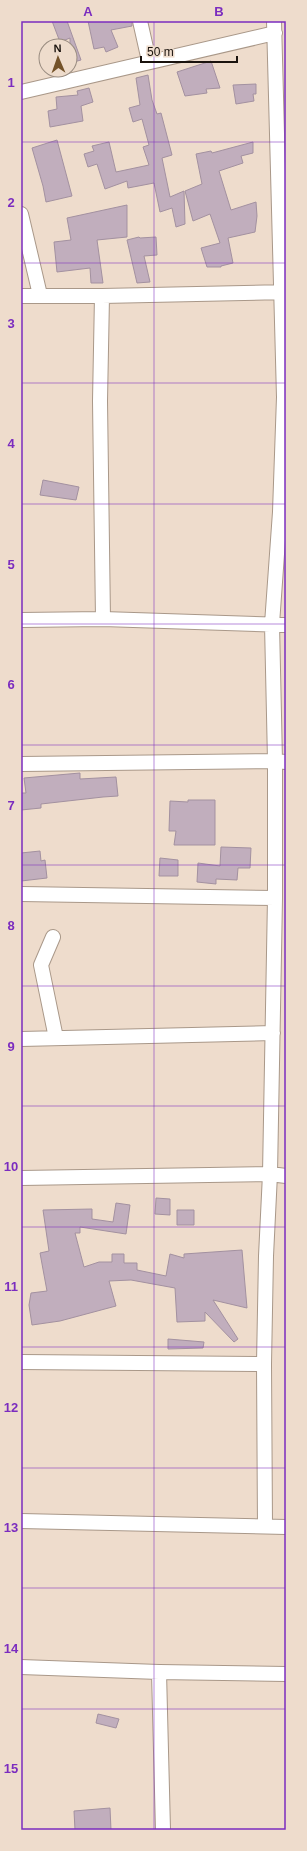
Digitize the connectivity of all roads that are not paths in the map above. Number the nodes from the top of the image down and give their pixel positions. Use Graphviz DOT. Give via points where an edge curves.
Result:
graph roads {
  1 [pos="140,21"];
  2 [pos="275,27"];
  3 [pos="149,62"];
  4 [pos="21,92"];
  5 [pos="21,214"];
  6 [pos="283,292"];
  7 [pos="40,295"];
  8 [pos="21,296"];
  9 [pos="102,296"];
  10 [pos="103,619"];
  11 [pos="21,620"];
  12 [pos="279,624"];
  13 [pos="281,761"];
  14 [pos="21,764"];
  15 [pos="21,894"];
  16 [pos="275,898"];
  17 [pos="53,937"];
  18 [pos="273,1033"];
  19 [pos="56,1038"];
  20 [pos="21,1039"];
  21 [pos="270,1174"];
  22 [pos="286,1176"];
  23 [pos="21,1178"];
  24 [pos="21,1362"];
  25 [pos="264,1364"];
  26 [pos="21,1521"];
  27 [pos="265,1526"];
  28 [pos="286,1527"];
  29 [pos="21,1667"];
  30 [pos="159,1672"];
  31 [pos="286,1674"];
  32 [pos="163,1830"];
  1 -- 3 [label="street"];
  2 -- 3 [label="street"];
  2 -- 6 [label="street"];
  3 -- 4 [label="street"];
  5 -- 7 [label="street"];
  6 -- 9 [label="street"];
  6 -- 12 [label="street"];
  7 -- 8 [label="street"];
  7 -- 9 [label="street"];
  9 -- 10 [label="street" via="100,401"];
  10 -- 11 [label="street"];
  10 -- 12 [label="street"];
  12 -- 13 [label="street"];
  13 -- 14 [label="street"];
  13 -- 16 [label="street"];
  15 -- 16 [label="street"];
  16 -- 18 [label="street"];
  17 -- 19 [label="street" via="41,965"];
  18 -- 19 [label="street"];
  18 -- 21 [label="street"];
  19 -- 20 [label="street"];
  21 -- 22 [label="street"];
  21 -- 23 [label="street"];
  21 -- 25 [label="street"];
  24 -- 25 [label="street"];
  25 -- 27 [label="street"];
  26 -- 27 [label="street"];
  27 -- 28 [label="street"];
  29 -- 30 [label="street"];
  30 -- 31 [label="street"];
  30 -- 32 [label="street"];
}
